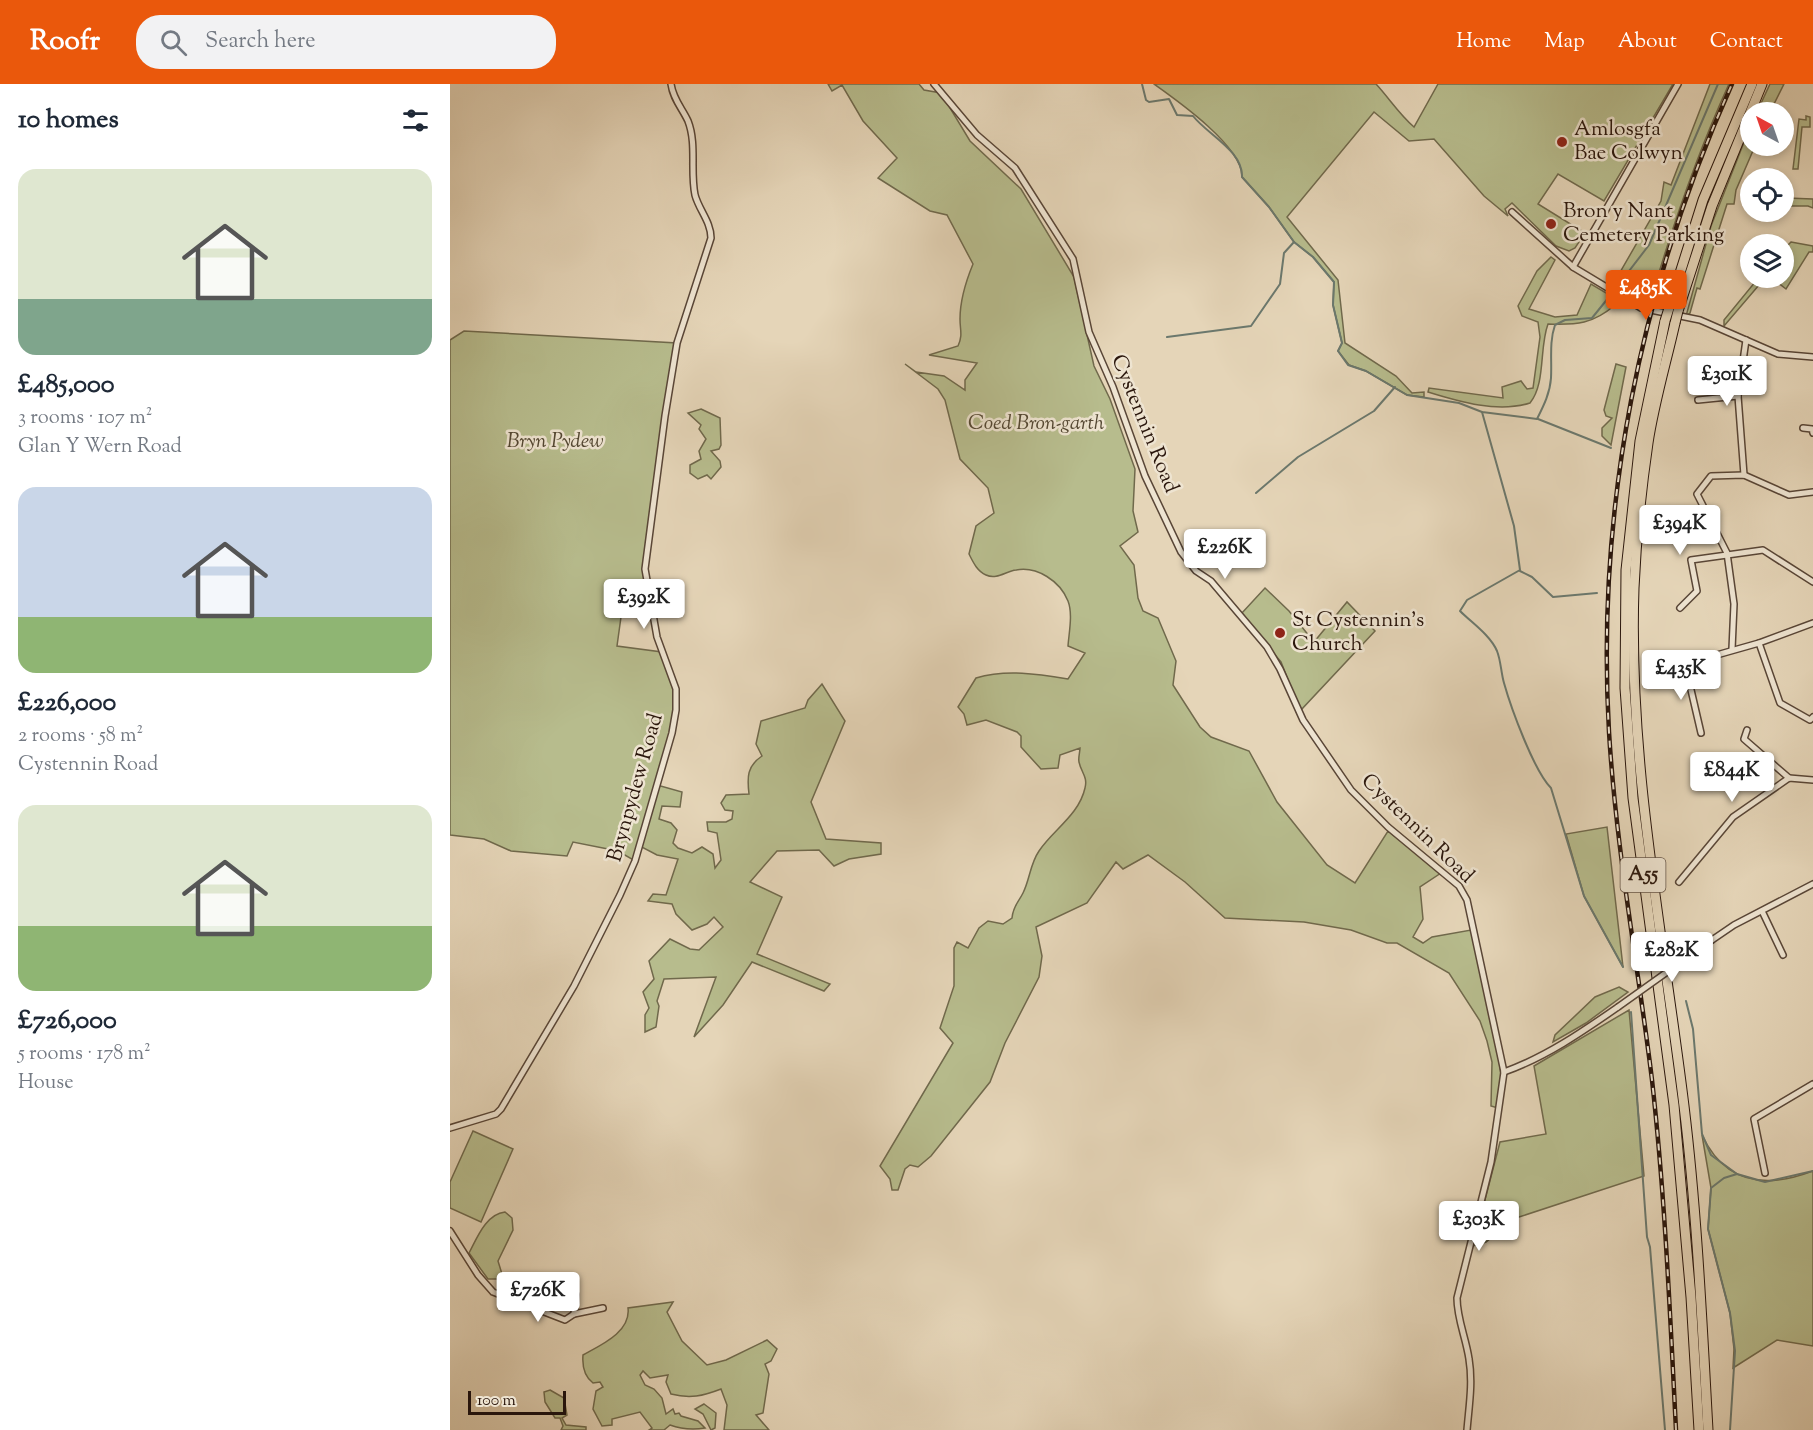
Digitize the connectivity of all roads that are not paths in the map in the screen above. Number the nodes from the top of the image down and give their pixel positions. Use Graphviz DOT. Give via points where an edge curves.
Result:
graph roads {
  1 [pos="671,84"];
  2 [pos="934,84"];
  3 [pos="1678,84"];
  4 [pos="1752,84"];
  5 [pos="1762,84"];
  6 [pos="1512,212"];
  7 [pos="1573,267"];
  8 [pos="1673,310"];
  9 [pos="1670,322"];
  10 [pos="1746,340"];
  11 [pos="1813,357"];
  12 [pos="1737,396"];
  13 [pos="1698,399"];
  14 [pos="1803,428"];
  15 [pos="1813,433"];
  16 [pos="1744,475"];
  17 [pos="1813,492"];
  18 [pos="1727,553"];
  19 [pos="1813,582"];
  20 [pos="1680,608"];
  21 [pos="1813,623"];
  22 [pos="1759,643"];
  23 [pos="1732,649"];
  24 [pos="1813,717"];
  25 [pos="1747,730"];
  26 [pos="1701,733"];
  27 [pos="1789,777"];
  28 [pos="1813,780"];
  29 [pos="1679,882"];
  30 [pos="1813,884"];
  31 [pos="1762,911"];
  32 [pos="1783,955"];
  33 [pos="1504,1072"];
  34 [pos="1813,1084"];
  35 [pos="450,1128"];
  36 [pos="1765,1173"];
  37 [pos="450,1231"];
  38 [pos="576,1295"];
  39 [pos="603,1308"];
  40 [pos="574,1314"];
  41 [pos="1467,1430"];
  42 [pos="1699,1430"];
  43 [pos="1708,1430"];
  1 -- 35 [label="street, Brynpydew Road" via="677,105 688,122 696,197 711,231 677,343 645,569 657,637 676,689 672,733 635,861 574,986 501,1109"];
  2 -- 33 [label="street, Cystennin Road" via="977,135 1015,168 1073,259 1089,332 1145,476 1181,552 1196,571 1211,581 1271,654 1299,713 1351,790 1463,892"];
  3 -- 7 [label="street"];
  4 -- 8 [label="highway, A55" via="1703,200"];
  5 -- 8 [label="highway, A55"];
  6 -- 7 [label="street"];
  7 -- 10 [label="street" via="1641,308 1700,320"];
  8 -- 9 [label="highway, A55, bridge"];
  9 -- 42 [label="highway, A55" via="1639,453 1626,570 1625,688 1633,798 1674,1105"];
  9 -- 43 [label="highway, A55" via="1648,442 1634,587 1637,730 1684,1108"];
  10 -- 11 [label="street" via="1778,354"];
  10 -- 12 [label="street"];
  12 -- 13 [label="street"];
  12 -- 16 [label="street"];
  14 -- 15 [label="street" via="1812,429"];
  16 -- 17 [label="street" via="1789,495"];
  16 -- 18 [label="street" via="1711,476 1697,494"];
  18 -- 19 [label="street" via="1763,550"];
  18 -- 20 [label="street" via="1691,560 1697,591"];
  18 -- 23 [label="street" via="1734,604"];
  21 -- 22 [label="street"];
  22 -- 23 [label="street"];
  22 -- 24 [label="street" via="1780,703 1810,720"];
  23 -- 26 [label="street" via="1685,664"];
  25 -- 27 [label="street" via="1744,739"];
  27 -- 28 [label="street"];
  27 -- 29 [label="street" via="1732,817"];
  30 -- 31 [label="street"];
  31 -- 32 [label="street"];
  31 -- 33 [label="street, bridge" via="1734,925 1532,1062"];
  33 -- 41 [label="street" via="1491,1162 1457,1298 1472,1383"];
  34 -- 36 [label="street" via="1754,1119"];
  37 -- 40 [label="street" via="480,1278 498,1296 565,1320"];
  38 -- 40 [label="street"];
  39 -- 40 [label="street"];
}
